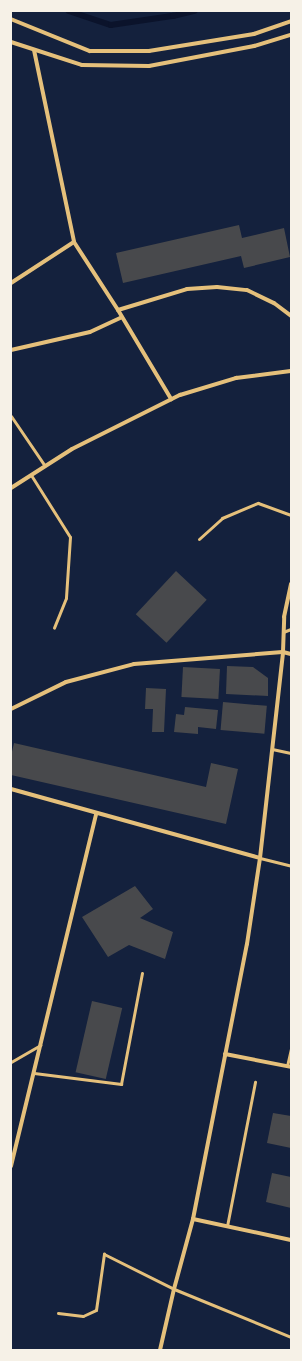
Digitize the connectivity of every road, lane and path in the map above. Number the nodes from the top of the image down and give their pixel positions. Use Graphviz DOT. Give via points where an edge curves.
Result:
graph roads {
  1 [pos="11,19"];
  2 [pos="291,22"];
  3 [pos="291,34"];
  4 [pos="11,42"];
  5 [pos="34,50"];
  6 [pos="74,242"];
  7 [pos="11,283"];
  8 [pos="118,310"];
  9 [pos="291,316"];
  10 [pos="122,317"];
  11 [pos="11,350"];
  12 [pos="291,370"];
  13 [pos="171,399"];
  14 [pos="11,416"];
  15 [pos="45,466"];
  16 [pos="31,475"];
  17 [pos="11,488"];
  18 [pos="291,515"];
  19 [pos="200,539"];
  20 [pos="291,584"];
  21 [pos="54,628"];
  22 [pos="291,629"];
  23 [pos="283,632"];
  24 [pos="283,652"];
  25 [pos="291,654"];
  26 [pos="11,709"];
  27 [pos="272,749"];
  28 [pos="291,753"];
  29 [pos="11,789"];
  30 [pos="96,814"];
  31 [pos="260,858"];
  32 [pos="291,866"];
  33 [pos="142,972"];
  34 [pos="40,1045"];
  35 [pos="291,1048"];
  36 [pos="225,1054"];
  37 [pos="11,1062"];
  38 [pos="289,1066"];
  39 [pos="34,1073"];
  40 [pos="255,1082"];
  41 [pos="11,1166"];
  42 [pos="193,1219"];
  43 [pos="227,1226"];
  44 [pos="291,1240"];
  45 [pos="174,1289"];
  46 [pos="58,1313"];
  47 [pos="291,1337"];
  48 [pos="160,1350"];
  1 -- 2 [label="street" via="90,51 149,51 254,34"];
  3 -- 5 [label="street" via="254,46 149,66 82,65"];
  4 -- 5 [label="street"];
  5 -- 6 [label="street"];
  6 -- 7 [label="street"];
  6 -- 8 [label="street"];
  8 -- 9 [label="street" via="187,289 217,287 247,290 274,303"];
  8 -- 10 [label="street"];
  10 -- 11 [label="street" via="90,332"];
  10 -- 13 [label="street"];
  12 -- 13 [label="street" via="236,378"];
  13 -- 15 [label="street" via="72,449"];
  14 -- 15 [label="lane"];
  15 -- 16 [label="street"];
  16 -- 17 [label="street"];
  16 -- 21 [label="lane" via="70,537 66,598"];
  18 -- 19 [label="lane" via="258,503 222,518"];
  20 -- 23 [label="street"];
  22 -- 23 [label="lane"];
  23 -- 24 [label="street"];
  24 -- 25 [label="street"];
  24 -- 26 [label="street" via="134,664 66,682"];
  24 -- 27 [label="street"];
  27 -- 28 [label="lane"];
  27 -- 31 [label="street"];
  29 -- 30 [label="street"];
  30 -- 31 [label="street"];
  30 -- 34 [label="street"];
  31 -- 32 [label="lane"];
  31 -- 36 [label="street" via="247,944"];
  33 -- 39 [label="lane" via="121,1084"];
  34 -- 37 [label="lane"];
  34 -- 39 [label="street"];
  35 -- 38 [label="lane"];
  36 -- 38 [label="street"];
  36 -- 42 [label="street"];
  39 -- 41 [label="street"];
  40 -- 43 [label="lane"];
  42 -- 43 [label="street"];
  42 -- 45 [label="street"];
  43 -- 44 [label="street"];
  45 -- 46 [label="lane" via="104,1254 96,1310 83,1316"];
  45 -- 47 [label="lane"];
  45 -- 48 [label="street"];
}
